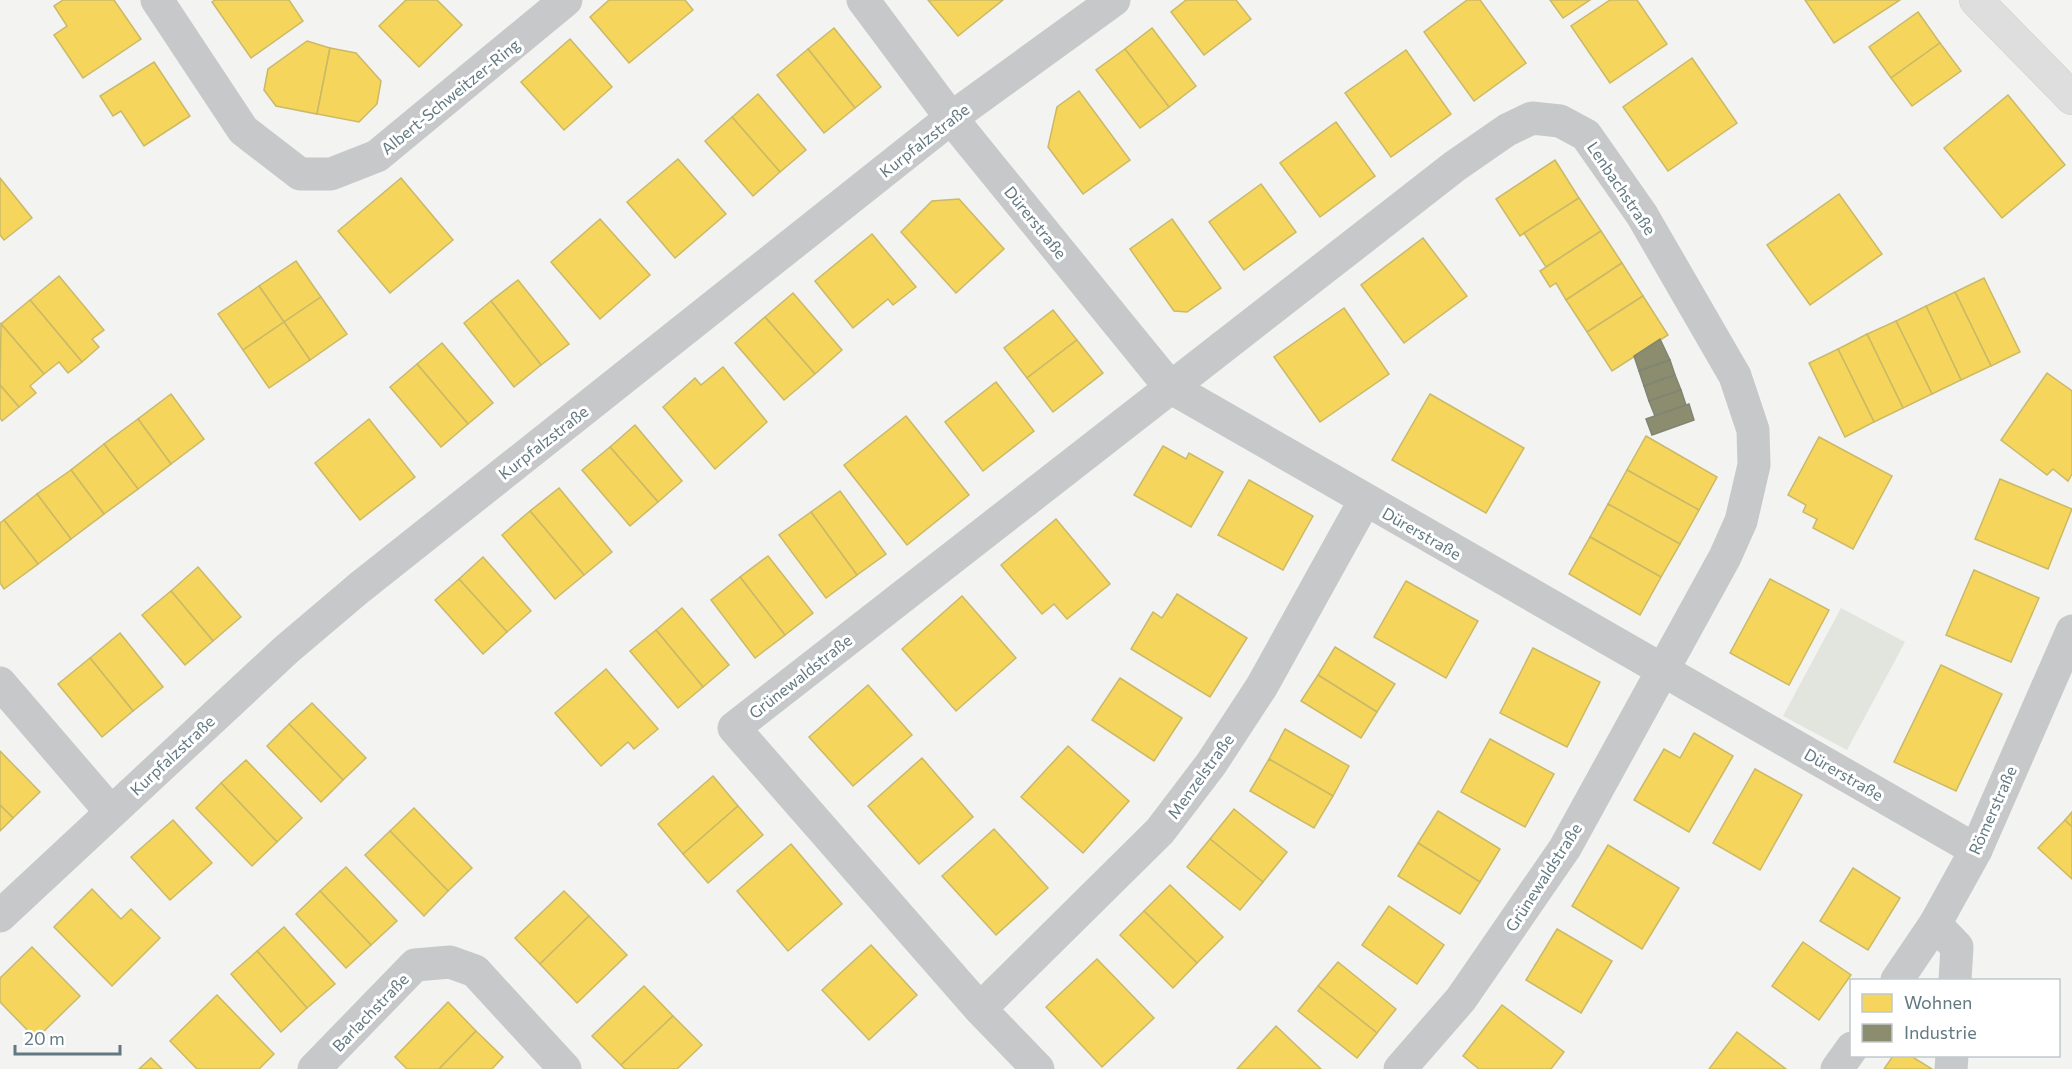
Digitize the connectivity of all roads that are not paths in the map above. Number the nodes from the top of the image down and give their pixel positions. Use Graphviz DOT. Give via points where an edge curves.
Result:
graph roads {
  1 [pos="157,0"];
  2 [pos="566,0"];
  3 [pos="863,0"];
  4 [pos="1114,0"];
  5 [pos="1976,0"];
  6 [pos="2072,98"];
  7 [pos="951,118"];
  8 [pos="1170,387"];
  9 [pos="1365,501"];
  10 [pos="2072,631"];
  11 [pos="1663,670"];
  12 [pos="0,683"];
  13 [pos="111,812"];
  14 [pos="1976,850"];
  15 [pos="0,916"];
  16 [pos="1935,924"];
  17 [pos="1898,979"];
  18 [pos="1955,979"];
  19 [pos="980,1009"];
  20 [pos="1850,1050"];
  21 [pos="314,1069"];
  22 [pos="565,1069"];
  23 [pos="1038,1069"];
  24 [pos="1400,1069"];
  25 [pos="1837,1069"];
  1 -- 2 [label="street, Albert-Schweitzer-Ring" via="243,130 300,174 331,174 377,156"];
  3 -- 7 [label="street"];
  4 -- 7 [label="street, Kurpfalzstraße"];
  5 -- 6 [label="main road"];
  7 -- 8 [label="street, Dürerstraße"];
  7 -- 13 [label="street, Kurpfalzstraße" via="346,599"];
  8 -- 9 [label="street, Dürerstraße"];
  8 -- 11 [label="street, Lenbachstraße" via="1507,130 1532,118 1560,121 1587,135 1642,215 1736,376 1753,430 1754,465 1741,521"];
  8 -- 19 [label="street, Grünewaldstraße" via="734,728"];
  9 -- 11 [label="street, Dürerstraße"];
  9 -- 19 [label="street, Menzelstraße" via="1262,686 1211,764 1160,831"];
  10 -- 14 [label="street, Römerstraße"];
  11 -- 14 [label="street, Dürerstraße"];
  11 -- 24 [label="street, Grünewaldstraße" via="1565,848 1461,999"];
  12 -- 13 [label="street"];
  13 -- 15 [label="street, Kurpfalzstraße"];
  14 -- 16 [label="street, Römerstraße"];
  16 -- 17 [label="street, Römerstraße"];
  16 -- 18 [label="street" via="1957,947"];
  19 -- 23 [label="street, Grünewaldstraße"];
  20 -- 25 [label="street"];
  21 -- 22 [label="street, Barlachstraße" via="415,966 450,962 475,971"];
}
